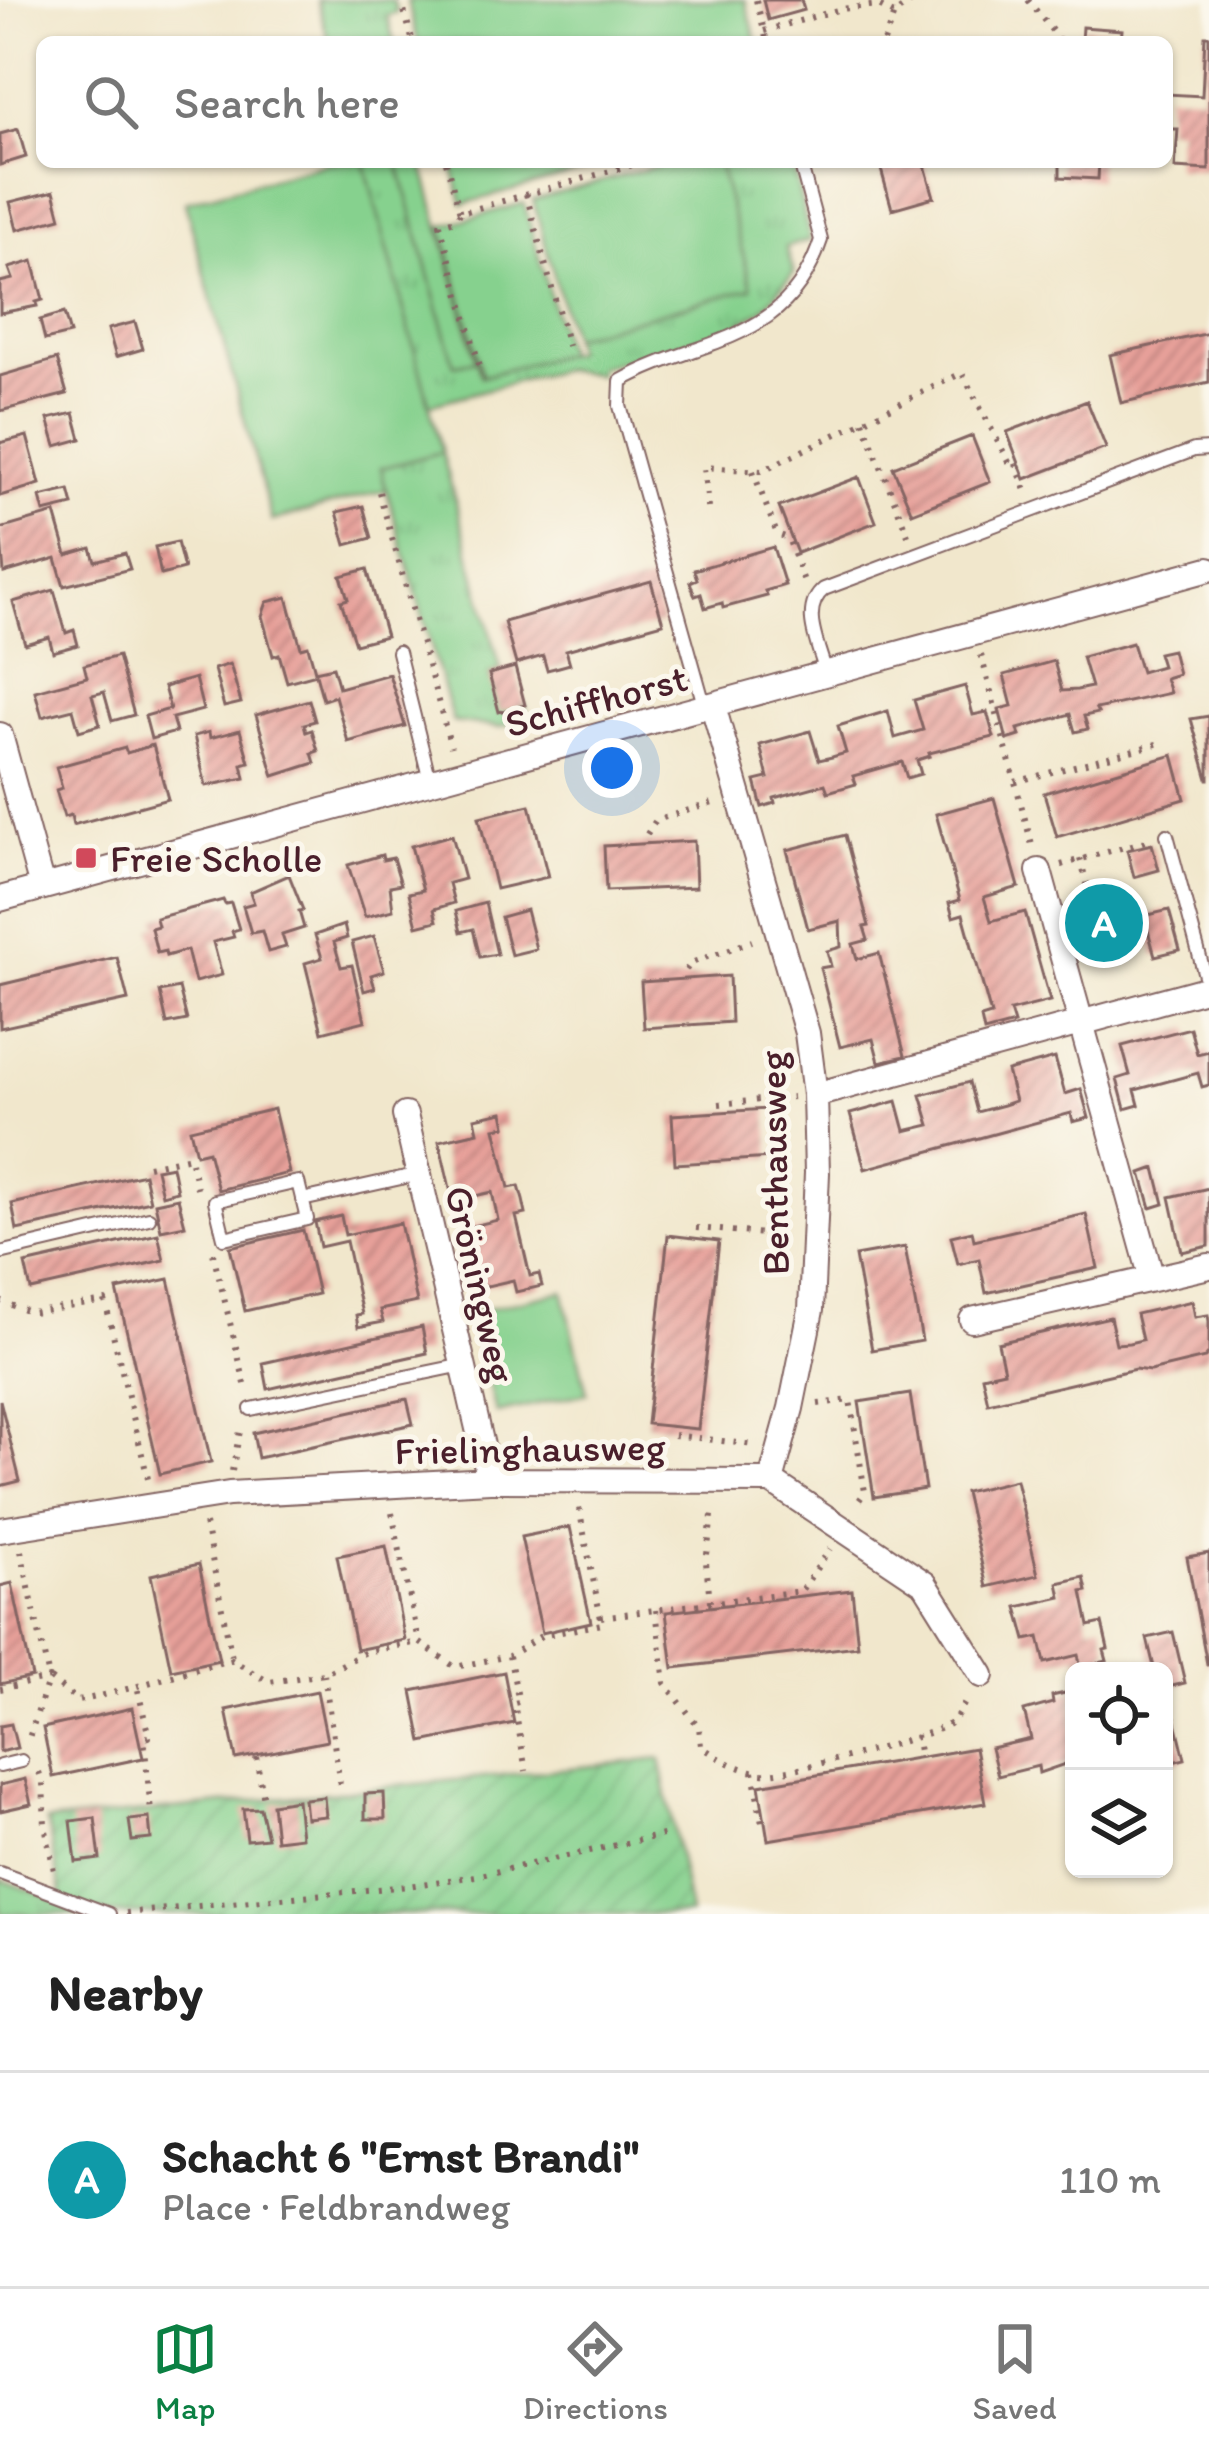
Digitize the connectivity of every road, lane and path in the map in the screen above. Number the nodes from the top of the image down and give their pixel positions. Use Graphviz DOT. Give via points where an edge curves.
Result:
graph roads {
  1 [pos="401,0"];
  2 [pos="756,0"];
  3 [pos="914,0"];
  4 [pos="1028,0"];
  5 [pos="894,14"];
  6 [pos="764,31"];
  7 [pos="411,36"];
  8 [pos="765,36"];
  9 [pos="886,36"];
  10 [pos="1056,36"];
  11 [pos="448,168"];
  12 [pos="621,168"];
  13 [pos="802,168"];
  14 [pos="526,194"];
  15 [pos="460,212"];
  16 [pos="568,346"];
  17 [pos="481,370"];
  18 [pos="863,422"];
  19 [pos="1209,449"];
  20 [pos="753,471"];
  21 [pos="380,492"];
  22 [pos="709,508"];
  23 [pos="1033,510"];
  24 [pos="915,554"];
  25 [pos="1209,569"];
  26 [pos="813,598"];
  27 [pos="975,634"];
  28 [pos="398,652"];
  29 [pos="826,673"];
  30 [pos="709,708"];
  31 [pos="0,735"];
  32 [pos="1165,742"];
  33 [pos="458,774"];
  34 [pos="430,782"];
  35 [pos="1015,782"];
  36 [pos="739,795"];
  37 [pos="647,834"];
  38 [pos="1167,835"];
  39 [pos="1080,859"];
  40 [pos="1039,871"];
  41 [pos="42,887"];
  42 [pos="0,899"];
  43 [pos="1136,926"];
  44 [pos="778,932"];
  45 [pos="686,970"];
  46 [pos="1209,988"];
  47 [pos="1081,1024"];
  48 [pos="815,1095"];
  49 [pos="718,1104"];
  50 [pos="405,1115"];
  51 [pos="148,1166"];
  52 [pos="419,1174"];
  53 [pos="302,1200"];
  54 [pos="201,1203"];
  55 [pos="149,1218"];
  56 [pos="695,1228"];
  57 [pos="815,1239"];
  58 [pos="212,1249"];
  59 [pos="0,1252"];
  60 [pos="1209,1266"];
  61 [pos="1153,1279"];
  62 [pos="0,1301"];
  63 [pos="972,1320"];
  64 [pos="463,1365"];
  65 [pos="791,1408"];
  66 [pos="251,1409"];
  67 [pos="674,1435"];
  68 [pos="780,1448"];
  69 [pos="490,1480"];
  70 [pos="574,1481"];
  71 [pos="716,1481"];
  72 [pos="771,1481"];
  73 [pos="387,1486"];
  74 [pos="229,1494"];
  75 [pos="199,1497"];
  76 [pos="154,1504"];
  77 [pos="8,1528"];
  78 [pos="840,1529"];
  79 [pos="710,1602"];
  80 [pos="656,1610"];
  81 [pos="601,1617"];
  82 [pos="419,1642"];
  83 [pos="509,1656"];
  84 [pos="232,1660"];
  85 [pos="324,1674"];
  86 [pos="982,1675"];
  87 [pos="49,1678"];
  88 [pos="0,1689"];
  89 [pos="138,1689"];
  90 [pos="916,1735"];
  91 [pos="24,1755"];
  92 [pos="256,1757"];
  93 [pos="920,1757"];
  94 [pos="0,1766"];
  95 [pos="526,1771"];
  96 [pos="753,1771"];
  97 [pos="341,1792"];
  98 [pos="264,1800"];
  99 [pos="151,1813"];
  100 [pos="762,1823"];
  101 [pos="668,1834"];
  102 [pos="0,1873"];
  103 [pos="58,1894"];
  104 [pos="111,1914"];
  1 -- 7 [label="path"];
  2 -- 6 [label="path"];
  3 -- 5 [label="path"];
  4 -- 10 [label="path"];
  5 -- 6 [label="path" via="877,5 841,9"];
  5 -- 9 [label="path"];
  6 -- 8 [label="path"];
  11 -- 15 [label="path"];
  12 -- 14 [label="path"];
  13 -- 30 [label="lane" via="821,240 796,292 763,321 621,382 620,406"];
  14 -- 15 [label="path"];
  14 -- 16 [label="path"];
  15 -- 17 [label="path" via="440,224"];
  18 -- 20 [label="path"];
  18 -- 23 [label="path" via="962,373 1015,462"];
  18 -- 24 [label="path"];
  19 -- 23 [label="lane"];
  20 -- 22 [label="path" via="704,467"];
  20 -- 26 [label="path"];
  21 -- 33 [label="path"];
  23 -- 24 [label="lane"];
  24 -- 26 [label="lane"];
  25 -- 27 [label="street, Schiffhorst"];
  26 -- 29 [label="lane" via="809,611"];
  27 -- 29 [label="street, Schiffhorst"];
  27 -- 35 [label="path"];
  28 -- 34 [label="lane"];
  29 -- 30 [label="street, Schiffhorst"];
  30 -- 33 [label="street, Schiffhorst"];
  30 -- 36 [label="street, Benthausweg"];
  31 -- 41 [label="street"];
  32 -- 35 [label="path"];
  33 -- 34 [label="street, Schiffhorst"];
  34 -- 41 [label="street, Schiffhorst"];
  35 -- 40 [label="path"];
  36 -- 37 [label="path" via="656,820"];
  36 -- 44 [label="street, Benthausweg"];
  38 -- 39 [label="path"];
  38 -- 46 [label="lane"];
  39 -- 40 [label="path"];
  39 -- 43 [label="path" via="1089,890 1113,887 1131,899"];
  40 -- 47 [label="street"];
  41 -- 42 [label="street, Schiffhorst"];
  44 -- 45 [label="path"];
  44 -- 48 [label="street, Benthausweg"];
  46 -- 47 [label="street"];
  47 -- 48 [label="street"];
  47 -- 61 [label="street"];
  48 -- 49 [label="path"];
  48 -- 57 [label="street, Benthausweg"];
  50 -- 52 [label="street, Gröningweg"];
  51 -- 54 [label="path" via="190,1157"];
  52 -- 53 [label="lane, Gröningweg"];
  52 -- 64 [label="street, Gröningweg"];
  53 -- 53 [label="lane, Gröningweg" via="307,1219 224,1238 214,1201 298,1182"];
  55 -- 59 [label="lane"];
  56 -- 57 [label="path"];
  57 -- 65 [label="street, Benthausweg" via="811,1310"];
  58 -- 66 [label="path"];
  60 -- 61 [label="street"];
  61 -- 63 [label="street"];
  62 -- 76 [label="path" via="32,1313 105,1301"];
  64 -- 66 [label="lane"];
  64 -- 69 [label="street, Gröningweg"];
  65 -- 68 [label="street, Benthausweg"];
  65 -- 78 [label="path" via="850,1400 865,1492"];
  66 -- 74 [label="path" via="238,1429"];
  67 -- 68 [label="path"];
  68 -- 72 [label="street, Benthausweg"];
  69 -- 70 [label="street, Frielinghausweg"];
  69 -- 73 [label="street, Frielinghausweg"];
  70 -- 71 [label="street, Frielinghausweg"];
  70 -- 81 [label="path"];
  71 -- 72 [label="street, Frielinghausweg"];
  71 -- 79 [label="path"];
  72 -- 78 [label="street"];
  73 -- 74 [label="street, Frielinghausweg"];
  73 -- 82 [label="path"];
  74 -- 75 [label="street, Frielinghausweg"];
  75 -- 76 [label="street, Frielinghausweg"];
  75 -- 84 [label="path"];
  76 -- 77 [label="street, Frielinghausweg"];
  77 -- 87 [label="path"];
  78 -- 79 [label="path" via="801,1591"];
  78 -- 86 [label="street" via="925,1584"];
  79 -- 80 [label="path"];
  80 -- 81 [label="path"];
  80 -- 96 [label="path" via="665,1683 699,1727 701,1746"];
  81 -- 83 [label="path" via="602,1624 542,1636"];
  82 -- 83 [label="path" via="455,1667"];
  82 -- 85 [label="path" via="366,1652"];
  83 -- 95 [label="path"];
  84 -- 85 [label="path" via="269,1682"];
  84 -- 89 [label="path"];
  85 -- 97 [label="path"];
  86 -- 90 [label="path" via="951,1723"];
  87 -- 88 [label="path"];
  87 -- 89 [label="path" via="78,1701"];
  87 -- 91 [label="path"];
  89 -- 99 [label="path"];
  90 -- 93 [label="path"];
  90 -- 96 [label="path" via="812,1771"];
  91 -- 94 [label="lane"];
  91 -- 103 [label="path" via="43,1783"];
  92 -- 98 [label="path"];
  96 -- 100 [label="path"];
  101 -- 104 [label="path" via="408,1886"];
  102 -- 103 [label="lane"];
  103 -- 104 [label="lane"];
}
